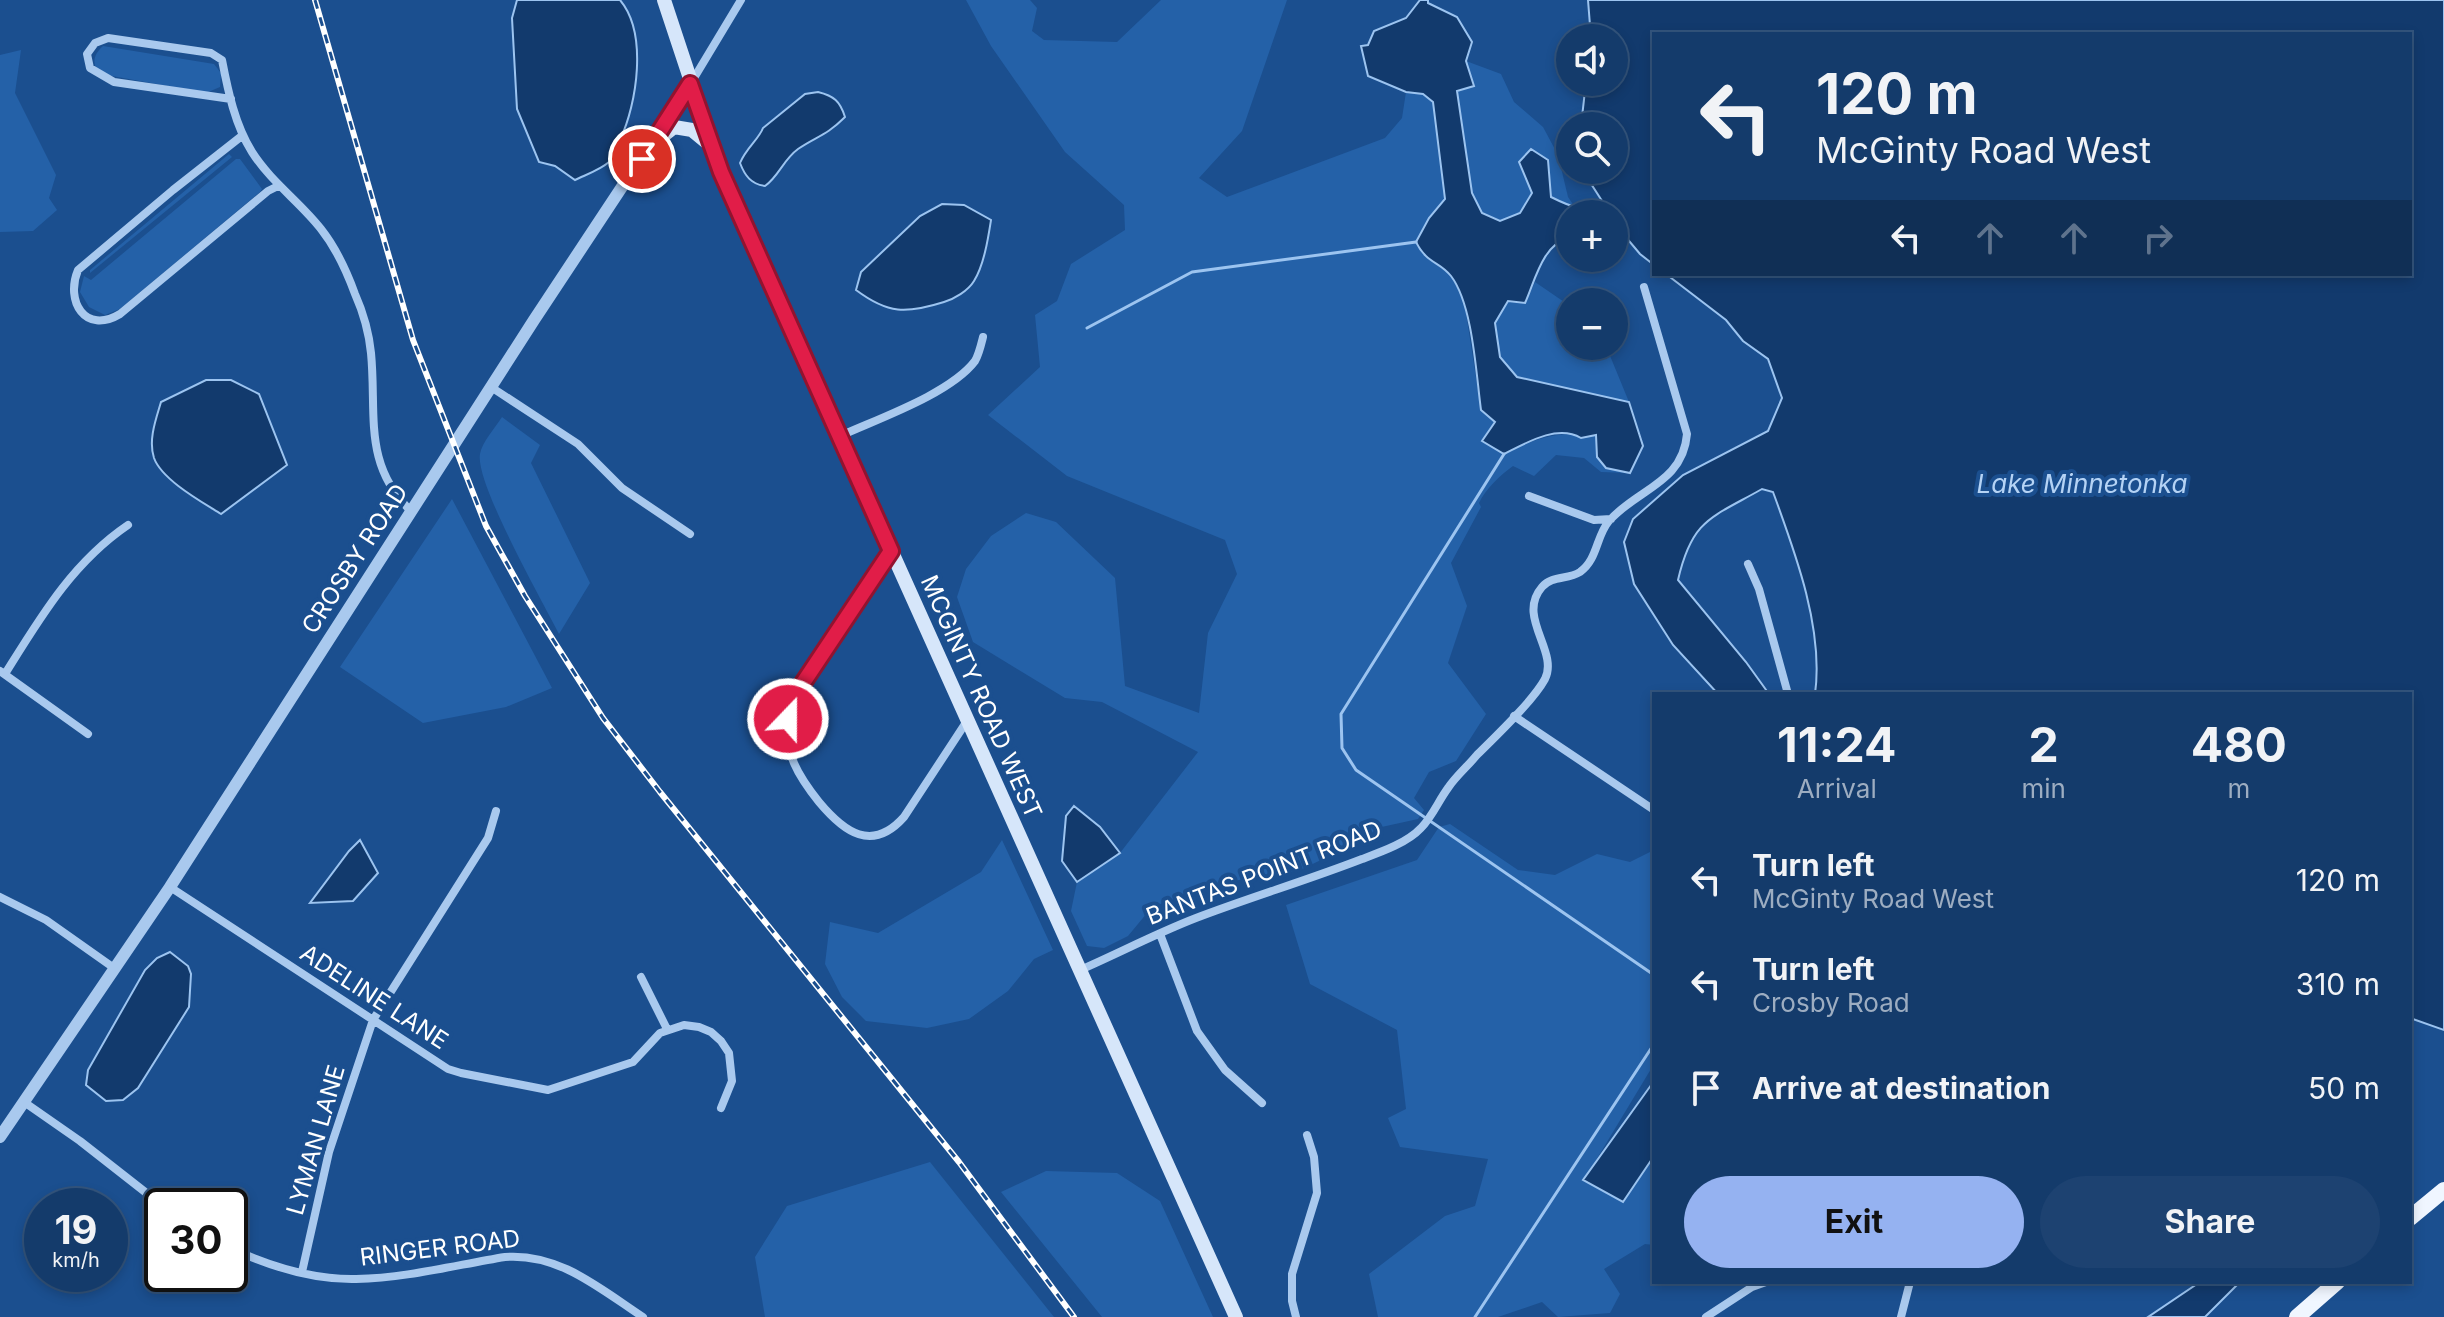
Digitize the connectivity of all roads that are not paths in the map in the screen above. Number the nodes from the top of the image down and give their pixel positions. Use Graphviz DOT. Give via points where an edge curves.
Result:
graph roads {
  1 [pos="664,0"];
  2 [pos="741,0"];
  3 [pos="690,84"];
  4 [pos="231,99"];
  5 [pos="243,135"];
  6 [pos="714,150"];
  7 [pos="642,159"];
  8 [pos="278,186"];
  9 [pos="1644,287"];
  10 [pos="983,337"];
  11 [pos="491,387"];
  12 [pos="839,436"];
  13 [pos="1529,496"];
  14 [pos="412,512"];
  15 [pos="1611,519"];
  16 [pos="128,525"];
  17 [pos="690,534"];
  18 [pos="891,551"];
  19 [pos="1748,564"];
  20 [pos="2,672"];
  21 [pos="1787,692"];
  22 [pos="1514,716"];
  23 [pos="967,721"];
  24 [pos="88,734"];
  25 [pos="1652,809"];
  26 [pos="496,811"];
  27 [pos="170,887"];
  28 [pos="0,897"];
  29 [pos="1160,934"];
  30 [pos="114,968"];
  31 [pos="1080,970"];
  32 [pos="641,977"];
  33 [pos="373,1020"];
  34 [pos="667,1029"];
  35 [pos="24,1102"];
  36 [pos="1262,1103"];
  37 [pos="721,1108"];
  38 [pos="1307,1135"];
  39 [pos="0,1137"];
  40 [pos="2444,1190"];
  41 [pos="144,1191"];
  42 [pos="2412,1216"];
  43 [pos="248,1255"];
  44 [pos="302,1272"];
  45 [pos="1760,1284"];
  46 [pos="1909,1284"];
  47 [pos="2335,1284"];
  48 [pos="643,1317"];
  49 [pos="1236,1317"];
  50 [pos="1296,1317"];
  51 [pos="1708,1317"];
  52 [pos="1901,1317"];
  53 [pos="2297,1317"];
  1 -- 3 [label="main road, MCGINTY ROAD WEST"];
  2 -- 3 [label="street, CROSBY ROAD"];
  3 -- 6 [label="main road, MCGINTY ROAD WEST"];
  3 -- 7 [label="street, CROSBY ROAD"];
  4 -- 4 [label="street" via="216,54 108,38 87,54 90,68 114,82"];
  4 -- 5 [label="street"];
  5 -- 8 [label="street"];
  5 -- 8 [label="street" via="78,270 73,293 79,308 91,320 120,314"];
  6 -- 7 [label="main road" via="692,130 674,127"];
  6 -- 12 [label="main road, MCGINTY ROAD WEST"];
  7 -- 11 [label="street, CROSBY ROAD"];
  8 -- 14 [label="street" via="320,228 355,293 369,338 375,446 393,491"];
  9 -- 15 [label="street, BANTAS POINT ROAD" via="1687,434 1686,448 1668,475"];
  10 -- 12 [label="street" via="977,358 962,374 920,400"];
  11 -- 14 [label="street, CROSBY ROAD"];
  11 -- 17 [label="street" via="578,444 622,488"];
  12 -- 18 [label="main road, MCGINTY ROAD WEST"];
  13 -- 15 [label="street" via="1594,520"];
  14 -- 27 [label="street, CROSBY ROAD"];
  15 -- 22 [label="street, BANTAS POINT ROAD" via="1586,566 1578,574 1554,578 1534,597 1533,613 1548,666 1545,679"];
  16 -- 20 [label="street" via="75,570"];
  18 -- 23 [label="main road, MCGINTY ROAD WEST"];
  18 -- 23 [label="street" via="792,701 787,737 797,771 845,830 883,833 904,817"];
  19 -- 21 [label="street"];
  20 -- 24 [label="street"];
  22 -- 25 [label="street"];
  22 -- 29 [label="street, BANTAS POINT ROAD" via="1450,784 1421,829 1385,850"];
  23 -- 31 [label="main road, MCGINTY ROAD WEST"];
  26 -- 33 [label="street, LYMAN LANE" via="488,838"];
  27 -- 30 [label="street, CROSBY ROAD"];
  27 -- 33 [label="street, ADELINE LANE"];
  28 -- 30 [label="street" via="46,920"];
  29 -- 31 [label="street, BANTAS POINT ROAD"];
  29 -- 36 [label="street" via="1197,1031 1225,1070"];
  30 -- 35 [label="street, CROSBY ROAD"];
  31 -- 49 [label="main road, MCGINTY ROAD WEST"];
  32 -- 34 [label="street"];
  33 -- 34 [label="street, ADELINE LANE" via="448,1069 548,1090 633,1062"];
  33 -- 44 [label="street, LYMAN LANE" via="329,1152"];
  34 -- 37 [label="street" via="699,1027 721,1041 729,1053 732,1081"];
  35 -- 39 [label="street, CROSBY ROAD"];
  35 -- 41 [label="street"];
  38 -- 50 [label="street" via="1317,1193 1292,1274"];
  40 -- 42 [label="main road"];
  43 -- 44 [label="street, RINGER ROAD"];
  44 -- 48 [label="street, RINGER ROAD" via="356,1279 523,1256 573,1271"];
  45 -- 51 [label="street"];
  46 -- 52 [label="street"];
  47 -- 53 [label="main road"];
}
